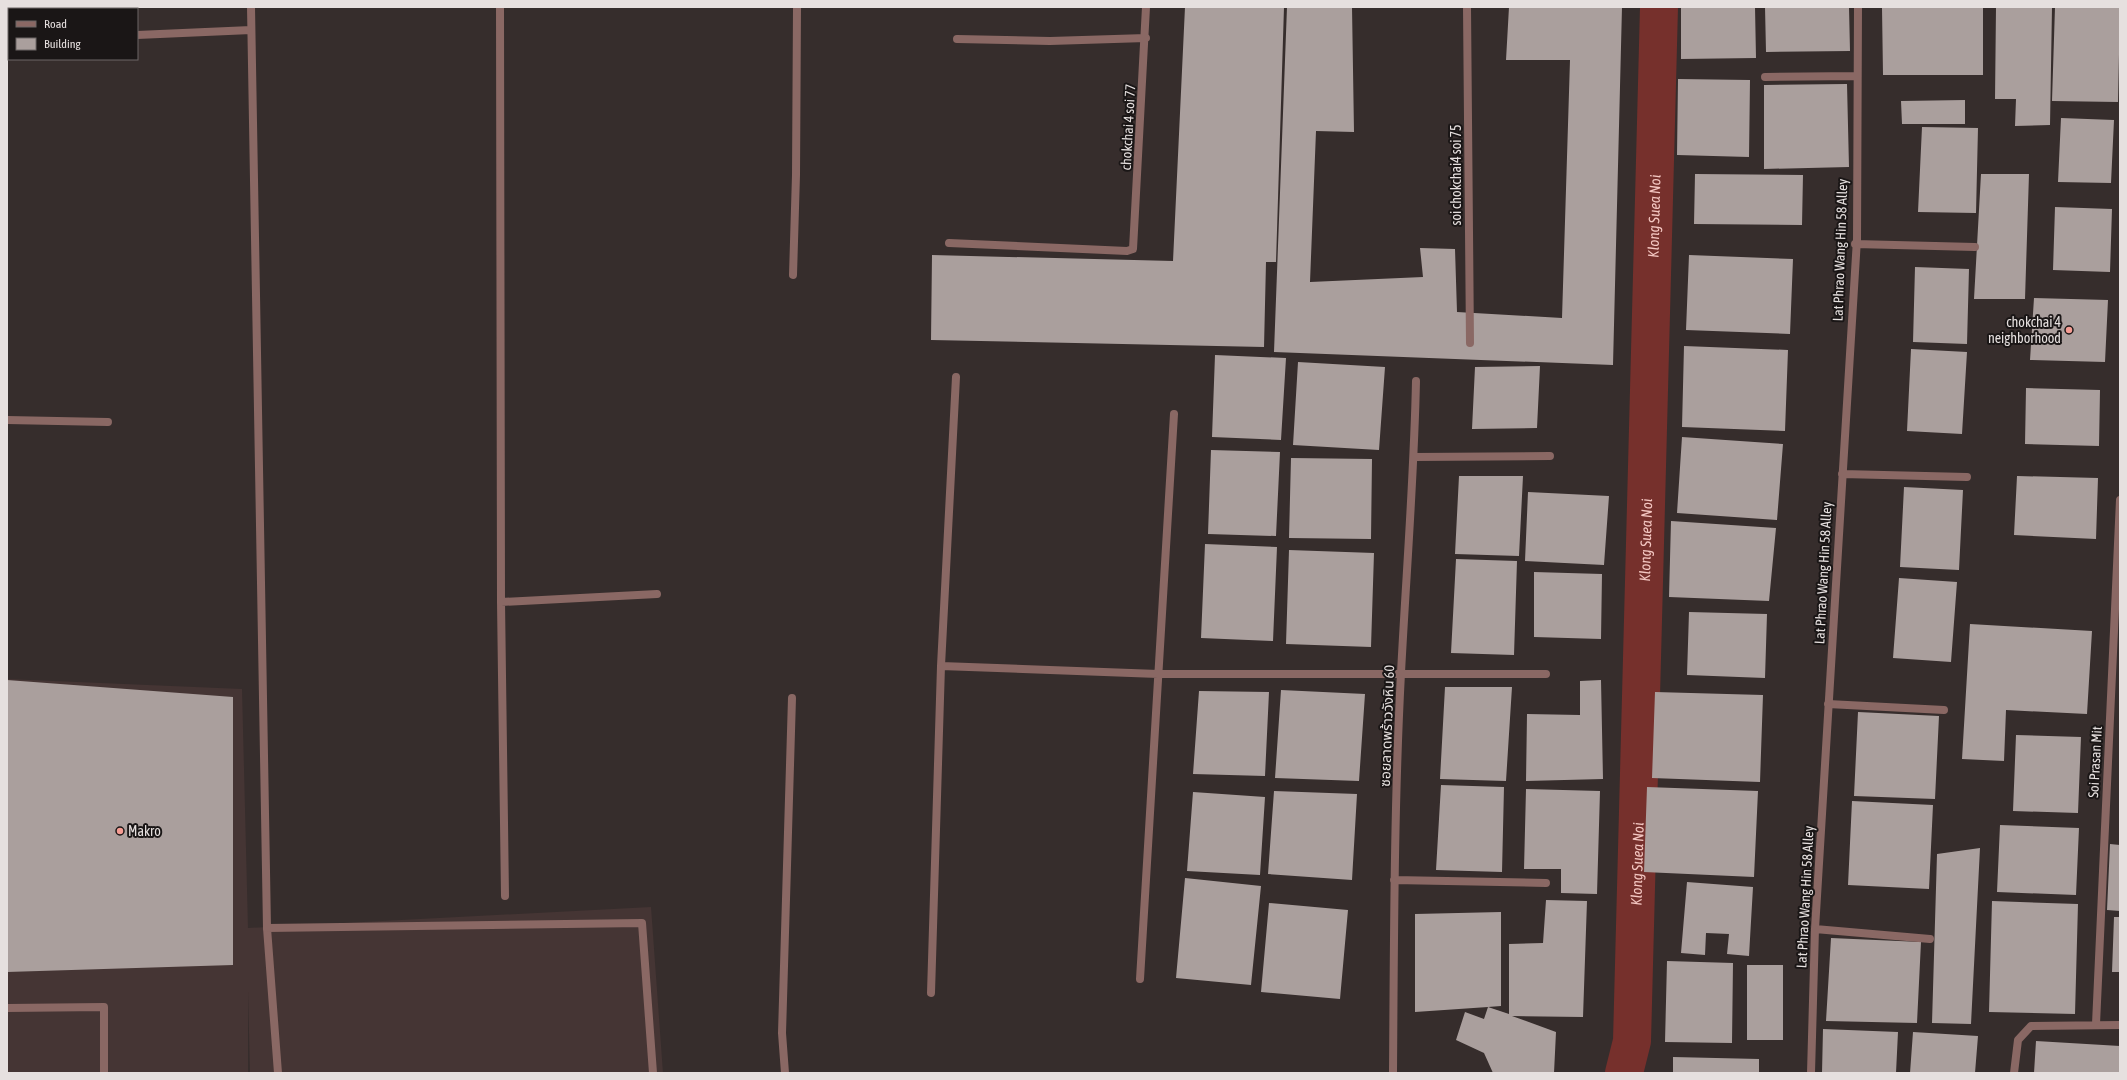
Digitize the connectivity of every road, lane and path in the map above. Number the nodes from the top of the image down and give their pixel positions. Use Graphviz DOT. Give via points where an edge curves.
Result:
graph roads {
  1 [pos="251,7"];
  2 [pos="500,7"];
  3 [pos="797,7"];
  4 [pos="1146,7"];
  5 [pos="1468,7"];
  6 [pos="1858,7"];
  7 [pos="251,30"];
  8 [pos="138,35"];
  9 [pos="1146,38"];
  10 [pos="957,39"];
  11 [pos="1857,76"];
  12 [pos="1765,77"];
  13 [pos="949,243"];
  14 [pos="1855,244"];
  15 [pos="1975,247"];
  16 [pos="793,275"];
  17 [pos="1470,343"];
  18 [pos="956,377"];
  19 [pos="1416,381"];
  20 [pos="1174,414"];
  21 [pos="7,420"];
  22 [pos="108,422"];
  23 [pos="1550,456"];
  24 [pos="1414,457"];
  25 [pos="1842,474"];
  26 [pos="1967,477"];
  27 [pos="2120,500"];
  28 [pos="657,594"];
  29 [pos="501,602"];
  30 [pos="941,666"];
  31 [pos="1158,674"];
  32 [pos="1401,674"];
  33 [pos="1546,674"];
  34 [pos="792,698"];
  35 [pos="1828,704"];
  36 [pos="1944,710"];
  37 [pos="1394,880"];
  38 [pos="1546,883"];
  39 [pos="506,896"];
  40 [pos="267,928"];
  41 [pos="1815,929"];
  42 [pos="1930,939"];
  43 [pos="1140,979"];
  44 [pos="931,993"];
  45 [pos="7,1008"];
  46 [pos="2096,1024"];
  47 [pos="2120,1025"];
  48 [pos="104,1073"];
  49 [pos="278,1073"];
  50 [pos="653,1073"];
  51 [pos="785,1073"];
  52 [pos="1393,1073"];
  53 [pos="1811,1073"];
  54 [pos="2014,1073"];
  1 -- 7 [label="street"];
  2 -- 29 [label="street"];
  3 -- 16 [label="street"];
  4 -- 9 [label="street, chokchai 4 soi 77"];
  5 -- 17 [label="street, soi chokchai4 soi 75"];
  6 -- 11 [label="street, Lat Phrao Wang Hin 58 Alley"];
  7 -- 8 [label="street"];
  7 -- 40 [label="street"];
  9 -- 10 [label="street" via="1050,41"];
  9 -- 13 [label="street, chokchai 4 soi 77" via="1132,249 1127,251"];
  11 -- 12 [label="street"];
  11 -- 14 [label="street, Lat Phrao Wang Hin 58 Alley"];
  14 -- 15 [label="street"];
  14 -- 25 [label="street, Lat Phrao Wang Hin 58 Alley"];
  18 -- 30 [label="street"];
  19 -- 24 [label="street, ซอยลาดพร้าววังหิน 60"];
  20 -- 31 [label="street"];
  21 -- 22 [label="street"];
  23 -- 24 [label="street"];
  24 -- 32 [label="street, ซอยลาดพร้าววังหิน 60"];
  25 -- 26 [label="street"];
  25 -- 35 [label="street, Lat Phrao Wang Hin 58 Alley"];
  27 -- 46 [label="street, Soi Prasan Mit"];
  28 -- 29 [label="street"];
  29 -- 39 [label="street"];
  30 -- 31 [label="street"];
  30 -- 44 [label="street"];
  31 -- 32 [label="street"];
  31 -- 43 [label="street"];
  32 -- 33 [label="street"];
  32 -- 37 [label="street, ซอยลาดพร้าววังหิน 60"];
  34 -- 51 [label="street" via="782,1033"];
  35 -- 36 [label="street"];
  35 -- 41 [label="street, Lat Phrao Wang Hin 58 Alley"];
  37 -- 38 [label="street"];
  37 -- 52 [label="street, ซอยลาดพร้าววังหิน 60"];
  40 -- 49 [label="street"];
  40 -- 50 [label="street" via="642,923"];
  41 -- 42 [label="street"];
  41 -- 53 [label="street, Lat Phrao Wang Hin 58 Alley"];
  45 -- 48 [label="street" via="104,1007"];
  46 -- 47 [label="street"];
  46 -- 54 [label="street" via="2031,1026 2018,1040"];
}
